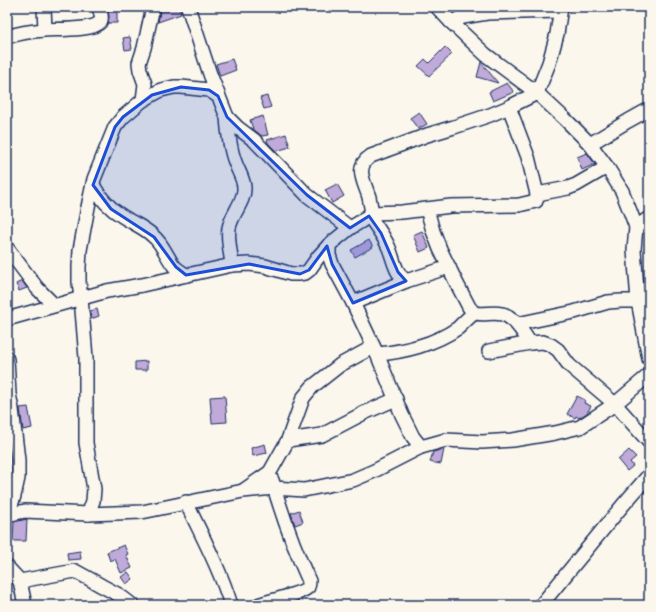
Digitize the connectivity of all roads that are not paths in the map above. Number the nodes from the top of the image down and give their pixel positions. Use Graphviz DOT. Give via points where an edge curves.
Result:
graph roads {
  1 [pos="44,7"];
  2 [pos="100,7"];
  3 [pos="153,7"];
  4 [pos="188,7"];
  5 [pos="437,7"];
  6 [pos="560,9"];
  7 [pos="451,22"];
  8 [pos="45,30"];
  9 [pos="7,37"];
  10 [pos="537,93"];
  11 [pos="218,96"];
  12 [pos="143,100"];
  13 [pos="509,107"];
  14 [pos="649,110"];
  15 [pos="227,117"];
  16 [pos="590,144"];
  17 [pos="607,167"];
  18 [pos="93,185"];
  19 [pos="537,194"];
  20 [pos="427,209"];
  21 [pos="371,214"];
  22 [pos="649,218"];
  23 [pos="636,227"];
  24 [pos="350,228"];
  25 [pos="329,245"];
  26 [pos="7,248"];
  27 [pos="232,265"];
  28 [pos="449,267"];
  29 [pos="186,275"];
  30 [pos="406,281"];
  31 [pos="81,298"];
  32 [pos="638,301"];
  33 [pos="353,303"];
  34 [pos="58,304"];
  35 [pos="474,313"];
  36 [pos="8,316"];
  37 [pos="83,318"];
  38 [pos="517,324"];
  39 [pos="646,332"];
  40 [pos="530,343"];
  41 [pos="375,351"];
  42 [pos="489,351"];
  43 [pos="649,358"];
  44 [pos="7,359"];
  45 [pos="649,375"];
  46 [pos="396,399"];
  47 [pos="615,404"];
  48 [pos="10,423"];
  49 [pos="288,440"];
  50 [pos="649,442"];
  51 [pos="421,447"];
  52 [pos="270,472"];
  53 [pos="649,475"];
  54 [pos="274,488"];
  55 [pos="243,490"];
  56 [pos="186,502"];
  57 [pos="88,514"];
  58 [pos="7,515"];
  59 [pos="7,567"];
  60 [pos="20,581"];
  61 [pos="116,600"];
  62 [pos="290,600"];
  63 [pos="25,605"];
  64 [pos="132,605"];
  65 [pos="231,605"];
  66 [pos="258,605"];
  67 [pos="541,605"];
  1 -- 8 [label="street"];
  2 -- 8 [label="street" via="100,21 94,26"];
  3 -- 12 [label="street" via="139,63 146,84"];
  4 -- 11 [label="street"];
  5 -- 7 [label="street"];
  6 -- 7 [label="street" via="487,13"];
  6 -- 10 [label="street" via="550,63"];
  7 -- 10 [label="street" via="486,55"];
  8 -- 9 [label="street"];
  10 -- 13 [label="street"];
  10 -- 16 [label="street"];
  11 -- 12 [label="street" via="209,90 181,87 161,90"];
  11 -- 15 [label="street"];
  12 -- 18 [label="street" via="115,127"];
  13 -- 19 [label="street" via="528,157"];
  13 -- 21 [label="street" via="364,160 362,177 369,197"];
  14 -- 16 [label="street"];
  15 -- 24 [label="street" via="254,140 308,195"];
  15 -- 27 [label="street" via="233,155 244,186 244,192 229,227"];
  16 -- 17 [label="street"];
  17 -- 19 [label="street" via="576,185"];
  17 -- 23 [label="street" via="622,192"];
  18 -- 29 [label="street" via="111,209 154,237 176,268"];
  18 -- 31 [label="street" via="80,250"];
  19 -- 20 [label="street" via="536,201 519,205"];
  20 -- 21 [label="street"];
  20 -- 28 [label="street" via="435,237"];
  21 -- 24 [label="street"];
  21 -- 30 [label="street" via="398,272"];
  22 -- 23 [label="street"];
  23 -- 32 [label="street" via="634,250"];
  24 -- 25 [label="street"];
  25 -- 27 [label="street" via="305,273 291,274 249,264"];
  25 -- 33 [label="street" via="332,264"];
  26 -- 34 [label="street" via="37,288"];
  27 -- 29 [label="street"];
  28 -- 30 [label="street"];
  28 -- 35 [label="street"];
  29 -- 31 [label="street"];
  30 -- 33 [label="street"];
  31 -- 34 [label="street"];
  31 -- 37 [label="street"];
  32 -- 38 [label="street" via="608,302"];
  32 -- 39 [label="street"];
  33 -- 41 [label="street"];
  34 -- 36 [label="street"];
  34 -- 37 [label="street"];
  35 -- 38 [label="street" via="501,313"];
  35 -- 41 [label="street" via="445,336 414,348 396,352"];
  37 -- 57 [label="street" via="86,358 86,443 94,489"];
  38 -- 40 [label="street"];
  39 -- 43 [label="street"];
  40 -- 42 [label="street"];
  40 -- 47 [label="street" via="543,342 558,350 569,365"];
  41 -- 46 [label="street"];
  41 -- 49 [label="street" via="340,365 312,387 303,398"];
  44 -- 48 [label="street" via="12,409"];
  45 -- 47 [label="street"];
  46 -- 49 [label="street" via="322,435"];
  46 -- 51 [label="street" via="413,437"];
  47 -- 50 [label="street"];
  47 -- 51 [label="street" via="580,427 555,433 482,442 446,440"];
  48 -- 58 [label="street" via="18,460 18,478"];
  49 -- 52 [label="street"];
  51 -- 54 [label="street" via="353,480 304,490"];
  52 -- 54 [label="street"];
  52 -- 55 [label="street"];
  53 -- 67 [label="street"];
  54 -- 55 [label="street"];
  54 -- 62 [label="street" via="291,539 309,581 306,589"];
  55 -- 56 [label="street"];
  56 -- 57 [label="street" via="142,512"];
  56 -- 65 [label="street" via="218,568"];
  57 -- 58 [label="street" via="25,511"];
  59 -- 60 [label="street"];
  60 -- 61 [label="street" via="75,572 86,577"];
  60 -- 63 [label="street"];
  61 -- 64 [label="street"];
  62 -- 66 [label="street"];
}
